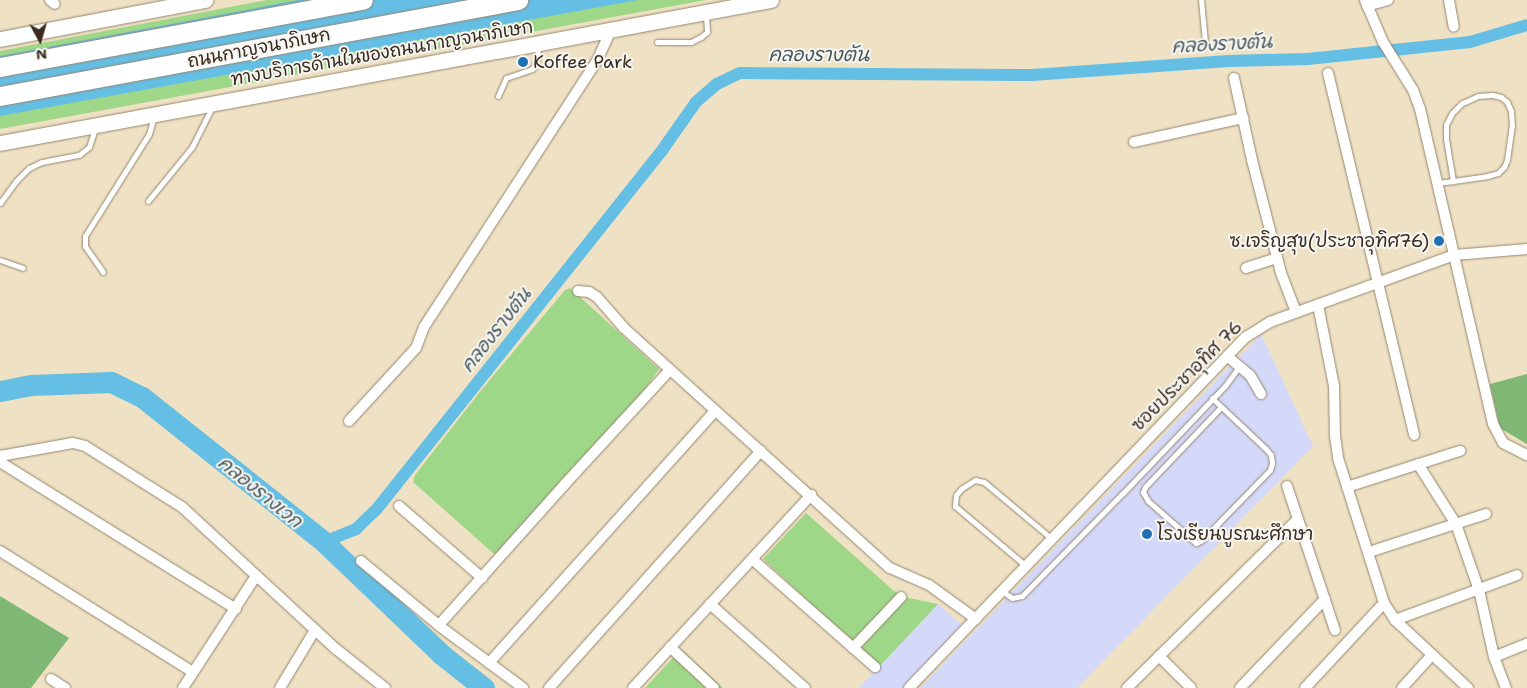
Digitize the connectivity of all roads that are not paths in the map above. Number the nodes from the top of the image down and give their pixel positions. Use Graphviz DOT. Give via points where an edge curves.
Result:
graph roads {
  1 [pos="205,0"];
  2 [pos="363,0"];
  3 [pos="518,0"];
  4 [pos="771,0"];
  5 [pos="1201,0"];
  6 [pos="1388,0"];
  7 [pos="1449,0"];
  8 [pos="1366,3"];
  9 [pos="706,12"];
  10 [pos="1454,27"];
  11 [pos="611,30"];
  12 [pos="0,39"];
  13 [pos="657,42"];
  14 [pos="1205,42"];
  15 [pos="538,43"];
  16 [pos="0,67"];
  17 [pos="1328,73"];
  18 [pos="1234,78"];
  19 [pos="0,96"];
  20 [pos="498,96"];
  21 [pos="214,103"];
  22 [pos="155,114"];
  23 [pos="1243,118"];
  24 [pos="96,125"];
  25 [pos="0,142"];
  26 [pos="1134,142"];
  27 [pos="1453,181"];
  28 [pos="1438,183"];
  29 [pos="148,201"];
  30 [pos="0,203"];
  31 [pos="1527,250"];
  32 [pos="1454,255"];
  33 [pos="1277,258"];
  34 [pos="0,260"];
  35 [pos="23,268"];
  36 [pos="1246,268"];
  37 [pos="103,272"];
  38 [pos="1378,284"];
  39 [pos="578,291"];
  40 [pos="1318,305"];
  41 [pos="1296,312"];
  42 [pos="1227,356"];
  43 [pos="1239,367"];
  44 [pos="670,370"];
  45 [pos="1261,394"];
  46 [pos="1212,398"];
  47 [pos="1221,407"];
  48 [pos="715,410"];
  49 [pos="349,422"];
  50 [pos="1414,435"];
  51 [pos="761,451"];
  52 [pos="1460,451"];
  53 [pos="1527,455"];
  54 [pos="0,456"];
  55 [pos="0,462"];
  56 [pos="1418,464"];
  57 [pos="1287,486"];
  58 [pos="1347,487"];
  59 [pos="811,495"];
  60 [pos="399,506"];
  61 [pos="1486,514"];
  62 [pos="1298,519"];
  63 [pos="1456,524"];
  64 [pos="1052,539"];
  65 [pos="0,551"];
  66 [pos="1370,552"];
  67 [pos="752,559"];
  68 [pos="361,561"];
  69 [pos="1026,566"];
  70 [pos="1517,574"];
  71 [pos="256,576"];
  72 [pos="482,578"];
  73 [pos="1479,590"];
  74 [pos="1002,591"];
  75 [pos="901,597"];
  76 [pos="1325,599"];
  77 [pos="1384,603"];
  78 [pos="710,604"];
  79 [pos="236,609"];
  80 [pos="976,619"];
  81 [pos="1395,620"];
  82 [pos="439,625"];
  83 [pos="315,630"];
  84 [pos="1335,630"];
  85 [pos="1527,644"];
  86 [pos="670,647"];
  87 [pos="853,648"];
  88 [pos="1432,655"];
  89 [pos="1159,656"];
  90 [pos="1494,657"];
  91 [pos="488,663"];
  92 [pos="875,667"];
  93 [pos="193,672"];
  94 [pos="51,679"];
  95 [pos="65,688"];
  96 [pos="183,688"];
  97 [pos="280,688"];
  98 [pos="385,688"];
  99 [pos="523,688"];
  100 [pos="549,688"];
  101 [pos="633,688"];
  102 [pos="714,688"];
  103 [pos="805,688"];
  104 [pos="909,688"];
  105 [pos="1127,688"];
  106 [pos="1191,688"];
  107 [pos="1240,688"];
  108 [pos="1305,688"];
  109 [pos="1402,688"];
  110 [pos="1468,688"];
  111 [pos="1506,688"];
  1 -- 12 [label="main road"];
  2 -- 16 [label="highway, ถนนกาญจนาภิเษก"];
  3 -- 19 [label="highway, ถนนกาญจนาภิเษก"];
  4 -- 9 [label="main road, ทางบริการด้านในของถนนกาญจนาภิเษก"];
  5 -- 14 [label="lane"];
  6 -- 8 [label="street"];
  7 -- 10 [label="street"];
  8 -- 28 [label="street" via="1383,42 1418,102"];
  9 -- 11 [label="main road, ทางบริการด้านในของถนนกาญจนาภิเษก"];
  9 -- 13 [label="lane" via="707,32 701,37 691,42"];
  11 -- 15 [label="main road, ทางบริการด้านในของถนนกาญจนาภิเษก"];
  11 -- 49 [label="street" via="597,61 424,327 416,348"];
  15 -- 20 [label="lane" via="537,61 532,69 506,78"];
  15 -- 21 [label="main road, ทางบริการด้านในของถนนกาญจนาภิเษก"];
  17 -- 38 [label="street"];
  18 -- 23 [label="street"];
  21 -- 22 [label="main road, ทางบริการด้านในของถนนกาญจนาภิเษก"];
  21 -- 29 [label="lane" via="192,147"];
  22 -- 24 [label="main road, ทางบริการด้านในของถนนกาญจนาภิเษก"];
  22 -- 37 [label="lane" via="149,134 85,236 85,246"];
  23 -- 26 [label="street"];
  23 -- 33 [label="street"];
  24 -- 25 [label="main road, ทางบริการด้านในของถนนกาญจนาภิเษก"];
  24 -- 30 [label="lane" via="89,147 79,155 42,162 29,168"];
  27 -- 27 [label="lane" via="1498,173 1504,167 1512,126 1511,111 1501,97 1478,96 1462,103 1452,113 1446,125 1446,139"];
  27 -- 28 [label="lane"];
  28 -- 32 [label="street"];
  31 -- 32 [label="street, ซอยประชาอุทิศ 76"];
  32 -- 38 [label="street, ซอยประชาอุทิศ 76"];
  32 -- 53 [label="street" via="1493,424 1503,443"];
  33 -- 36 [label="street"];
  33 -- 41 [label="street"];
  34 -- 35 [label="lane"];
  38 -- 40 [label="street, ซอยประชาอุทิศ 76"];
  38 -- 50 [label="street"];
  39 -- 44 [label="street" via="597,297 624,328"];
  40 -- 41 [label="street, ซอยประชาอุทิศ 76"];
  40 -- 58 [label="street" via="1334,386 1337,451"];
  41 -- 42 [label="street, ซอยประชาอุทิศ 76" via="1258,328"];
  42 -- 43 [label="street"];
  42 -- 64 [label="street, ซอยประชาอุทิศ 76"];
  43 -- 45 [label="street" via="1250,375"];
  43 -- 46 [label="lane"];
  44 -- 48 [label="street"];
  44 -- 72 [label="street"];
  46 -- 47 [label="lane"];
  46 -- 74 [label="lane" via="1022,596 1012,598"];
  47 -- 47 [label="lane" via="1271,454 1272,463 1270,470 1196,543 1148,501 1143,492"];
  48 -- 51 [label="street"];
  48 -- 91 [label="street"];
  51 -- 59 [label="street"];
  51 -- 100 [label="street"];
  52 -- 56 [label="street"];
  54 -- 71 [label="street" via="73,443 85,446 182,507"];
  55 -- 79 [label="street"];
  56 -- 58 [label="street"];
  56 -- 63 [label="street"];
  57 -- 62 [label="street"];
  58 -- 66 [label="street"];
  59 -- 67 [label="street"];
  59 -- 80 [label="street" via="890,568 929,585"];
  60 -- 72 [label="street"];
  61 -- 63 [label="street"];
  62 -- 76 [label="street"];
  62 -- 89 [label="street"];
  63 -- 66 [label="street"];
  63 -- 73 [label="street"];
  64 -- 69 [label="street, ซอยประชาอุทิศ 76"];
  64 -- 69 [label="lane" via="980,480 968,483 956,495 955,506"];
  65 -- 93 [label="street"];
  66 -- 77 [label="street"];
  67 -- 78 [label="street"];
  67 -- 87 [label="street"];
  68 -- 82 [label="street"];
  69 -- 74 [label="street, ซอยประชาอุทิศ 76"];
  70 -- 73 [label="street"];
  71 -- 79 [label="street"];
  71 -- 83 [label="street"];
  72 -- 82 [label="street"];
  73 -- 81 [label="street"];
  73 -- 90 [label="street"];
  74 -- 80 [label="street, ซอยประชาอุทิศ 76"];
  75 -- 87 [label="street"];
  76 -- 84 [label="street"];
  76 -- 107 [label="street"];
  77 -- 81 [label="street"];
  77 -- 108 [label="street"];
  78 -- 86 [label="street"];
  78 -- 103 [label="street"];
  79 -- 93 [label="street"];
  80 -- 104 [label="street, ซอยประชาอุทิศ 76"];
  81 -- 88 [label="street"];
  82 -- 91 [label="street"];
  83 -- 97 [label="street"];
  83 -- 98 [label="street"];
  85 -- 90 [label="street"];
  86 -- 101 [label="street"];
  86 -- 102 [label="street"];
  87 -- 92 [label="street"];
  88 -- 109 [label="street"];
  88 -- 110 [label="street"];
  89 -- 105 [label="street"];
  89 -- 106 [label="street"];
  90 -- 111 [label="street"];
  91 -- 99 [label="street"];
  93 -- 96 [label="street"];
  94 -- 95 [label="street"];
}
